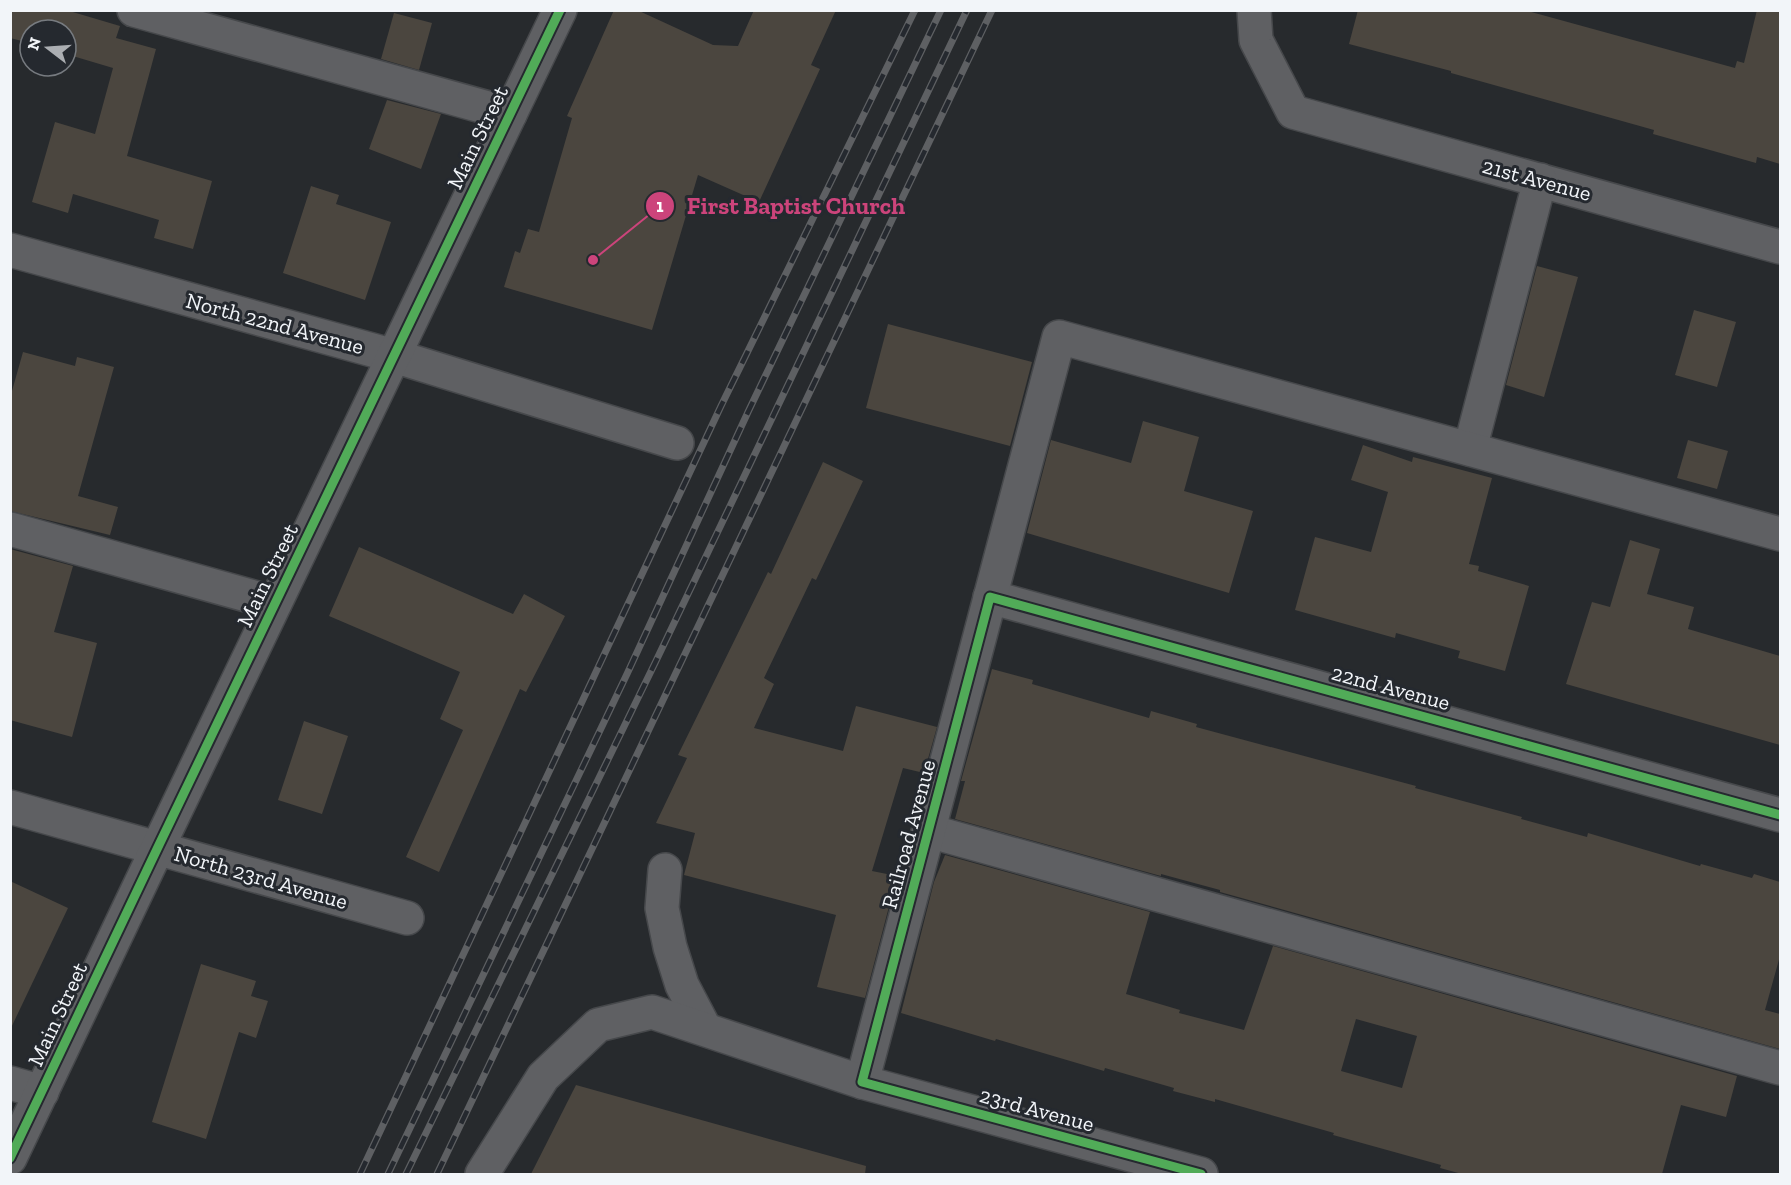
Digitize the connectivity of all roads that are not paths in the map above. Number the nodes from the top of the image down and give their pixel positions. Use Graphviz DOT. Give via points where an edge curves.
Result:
graph roads {
  1 [pos="134,10"];
  2 [pos="560,10"];
  3 [pos="1254,10"];
  4 [pos="510,114"];
  5 [pos="1540,180"];
  6 [pos="1780,247"];
  7 [pos="10,250"];
  8 [pos="394,356"];
  9 [pos="677,443"];
  10 [pos="1470,449"];
  11 [pos="10,529"];
  12 [pos="1780,534"];
  13 [pos="990,597"];
  14 [pos="275,603"];
  15 [pos="10,807"];
  16 [pos="1780,815"];
  17 [pos="928,831"];
  18 [pos="158,847"];
  19 [pos="665,870"];
  20 [pos="407,918"];
  21 [pos="705,1029"];
  22 [pos="1780,1068"];
  23 [pos="862,1082"];
  24 [pos="10,1083"];
  25 [pos="42,1092"];
  26 [pos="10,1158"];
  27 [pos="482,1174"];
  28 [pos="1201,1174"];
  1 -- 4 [label="street"];
  2 -- 4 [label="street, Main Street"];
  3 -- 5 [label="street, 21st Avenue" via="1256,40 1293,112"];
  4 -- 8 [label="street, Main Street"];
  5 -- 6 [label="street, 21st Avenue"];
  5 -- 10 [label="street"];
  7 -- 8 [label="street, North 22nd Avenue"];
  8 -- 9 [label="street, North 22nd Avenue"];
  8 -- 14 [label="street, Main Street"];
  10 -- 12 [label="street"];
  10 -- 13 [label="street, Railroad Avenue" via="1059,337"];
  11 -- 14 [label="street"];
  13 -- 16 [label="street, 22nd Avenue"];
  13 -- 17 [label="street, Railroad Avenue"];
  14 -- 18 [label="street, Main Street"];
  15 -- 18 [label="street, North 23rd Avenue"];
  17 -- 22 [label="street"];
  17 -- 23 [label="street, Railroad Avenue"];
  18 -- 20 [label="street, North 23rd Avenue"];
  18 -- 25 [label="street, Main Street"];
  19 -- 21 [label="street" via="662,908 670,947 682,985"];
  21 -- 23 [label="street, 23rd Avenue"];
  21 -- 27 [label="street, 23rd Avenue" via="652,1012 598,1025 543,1077"];
  23 -- 28 [label="street, 23rd Avenue"];
  24 -- 25 [label="street"];
  25 -- 26 [label="street, Main Street"];
}
